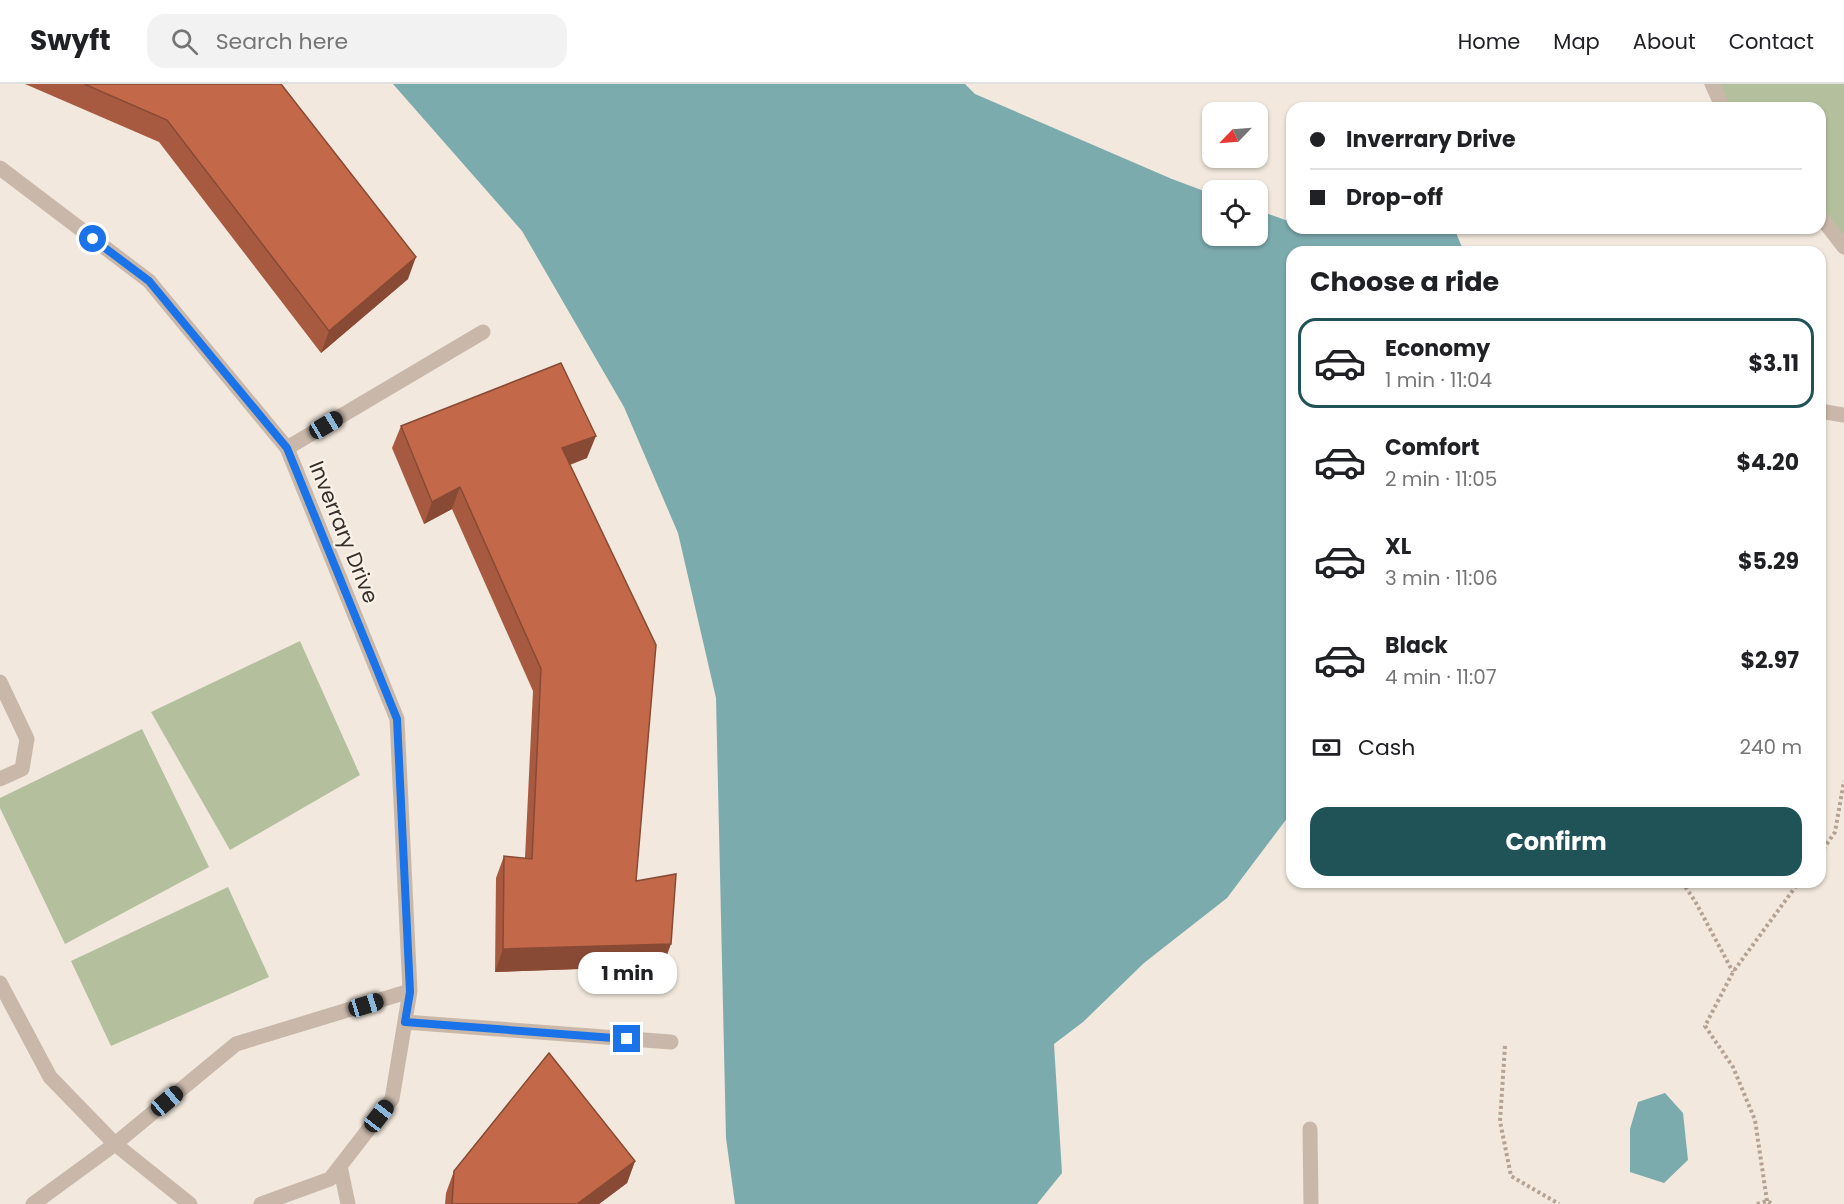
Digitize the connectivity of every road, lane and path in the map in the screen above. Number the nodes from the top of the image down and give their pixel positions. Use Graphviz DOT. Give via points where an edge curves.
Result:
graph roads {
  1 [pos="1712,84"];
  2 [pos="1720,102"];
  3 [pos="0,168"];
  4 [pos="1826,224"];
  5 [pos="1844,247"];
  6 [pos="483,332"];
  7 [pos="1826,412"];
  8 [pos="1844,416"];
  9 [pos="287,448"];
  10 [pos="0,682"];
  11 [pos="0,779"];
  12 [pos="1844,781"];
  13 [pos="1826,846"];
  14 [pos="1686,888"];
  15 [pos="1795,888"];
  16 [pos="1733,972"];
  17 [pos="0,982"];
  18 [pos="410,992"];
  19 [pos="405,1022"];
  20 [pos="671,1042"];
  21 [pos="1505,1046"];
  22 [pos="1310,1129"];
  23 [pos="115,1144"];
  24 [pos="340,1166"];
  25 [pos="292,1199"];
  26 [pos="1767,1201"];
  27 [pos="33,1204"];
  28 [pos="190,1204"];
  29 [pos="261,1204"];
  30 [pos="348,1204"];
  31 [pos="1311,1204"];
  32 [pos="1559,1204"];
  33 [pos="1757,1204"];
  34 [pos="1773,1204"];
  1 -- 2 [label="street"];
  3 -- 9 [label="street, Inverrary Drive" via="149,281"];
  4 -- 5 [label="street"];
  6 -- 9 [label="street"];
  7 -- 8 [label="street"];
  9 -- 18 [label="street, Inverrary Drive" via="397,719"];
  10 -- 11 [label="street" via="27,739 22,769"];
  12 -- 13 [label="path" via="1836,832"];
  14 -- 16 [label="path"];
  15 -- 16 [label="path"];
  16 -- 26 [label="path" via="1705,1026 1733,1067 1755,1120"];
  17 -- 23 [label="street" via="50,1077"];
  18 -- 19 [label="street, Inverrary Drive"];
  18 -- 23 [label="street" via="236,1044"];
  19 -- 20 [label="street"];
  19 -- 24 [label="street, Inverrary Drive" via="392,1099"];
  21 -- 32 [label="path" via="1500,1121 1511,1176"];
  22 -- 31 [label="street"];
  23 -- 27 [label="street"];
  23 -- 28 [label="street"];
  24 -- 25 [label="street, Inverrary Drive" via="330,1179"];
  24 -- 30 [label="street"];
  25 -- 29 [label="street, Inverrary Drive"];
  26 -- 33 [label="path"];
  26 -- 34 [label="path"];
}
